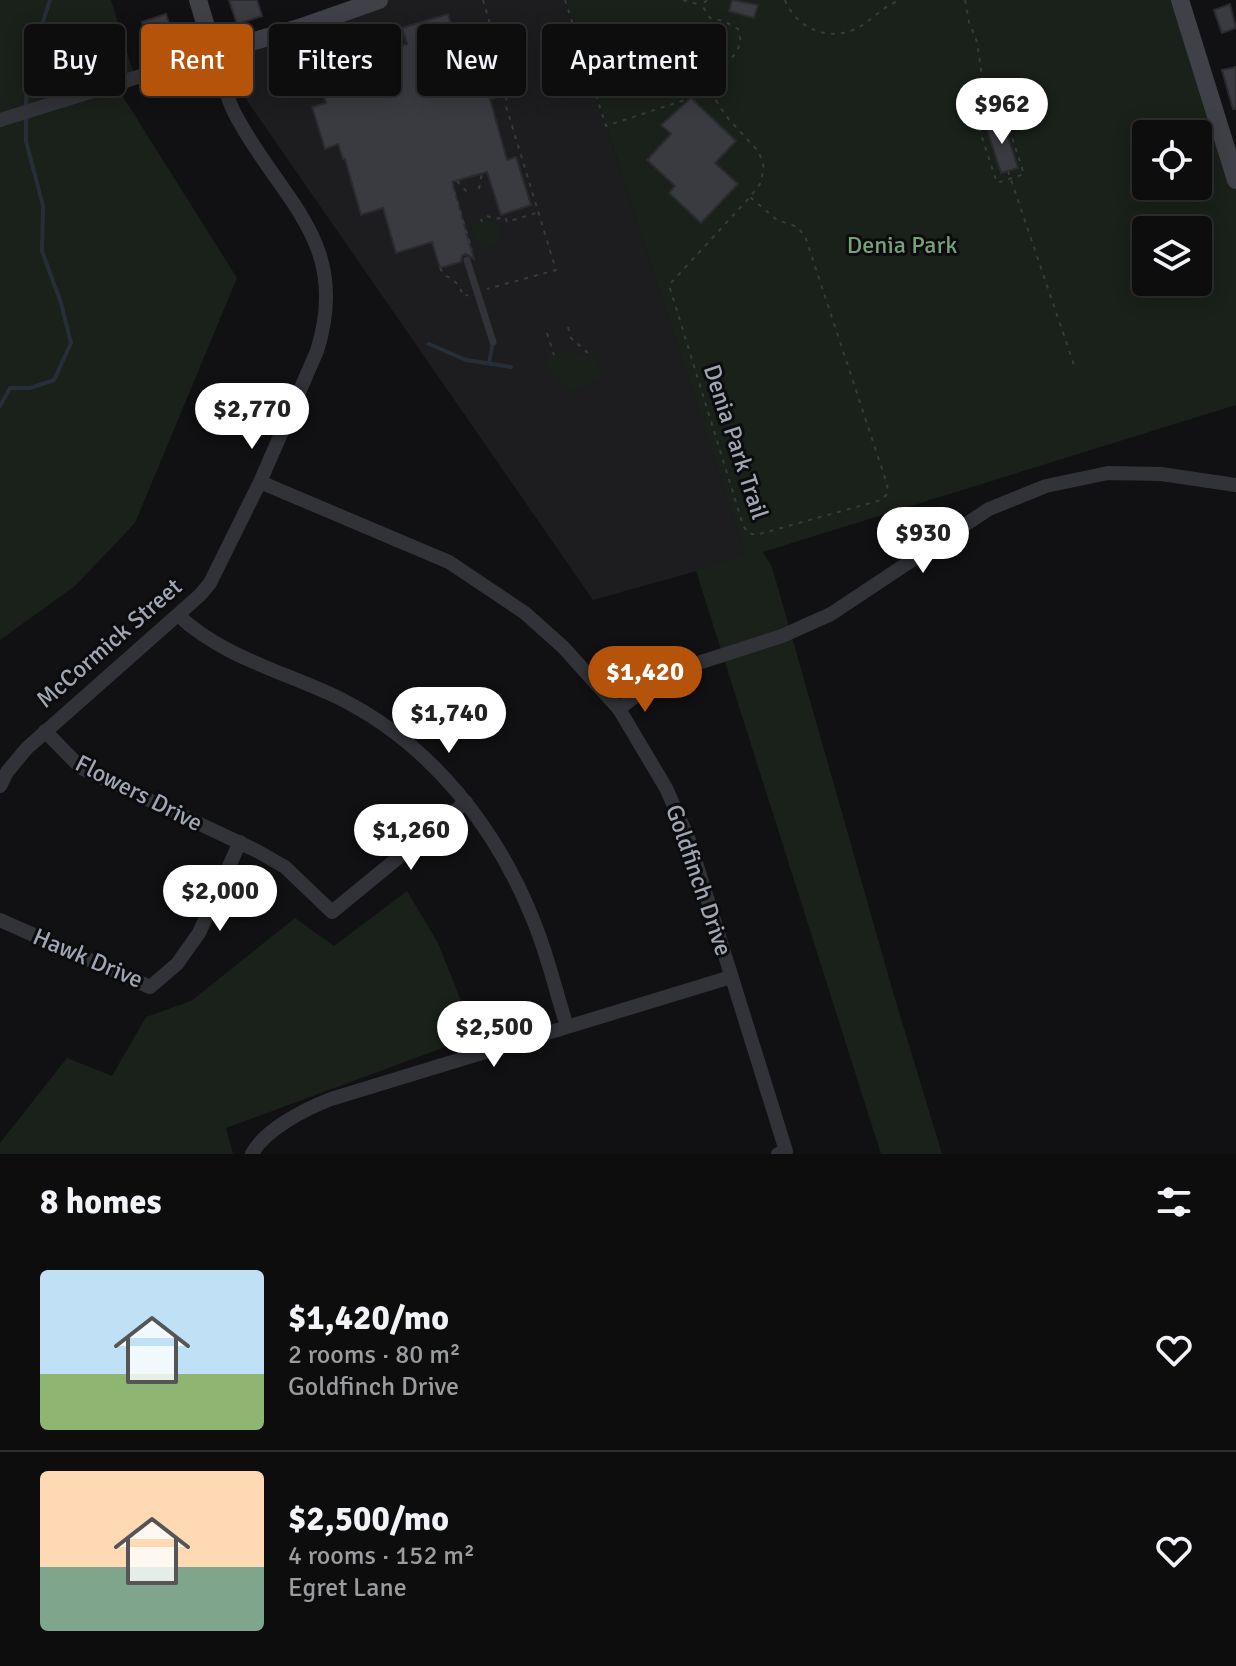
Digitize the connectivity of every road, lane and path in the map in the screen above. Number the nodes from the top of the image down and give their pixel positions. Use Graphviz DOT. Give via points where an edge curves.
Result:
graph roads {
  1 [pos="198,0"];
  2 [pos="379,0"];
  3 [pos="483,0"];
  4 [pos="565,0"];
  5 [pos="683,0"];
  6 [pos="707,0"];
  7 [pos="785,0"];
  8 [pos="901,0"];
  9 [pos="965,0"];
  10 [pos="1180,0"];
  11 [pos="702,5"];
  12 [pos="205,24"];
  13 [pos="573,24"];
  14 [pos="253,42"];
  15 [pos="726,64"];
  16 [pos="141,76"];
  17 [pos="230,96"];
  18 [pos="596,96"];
  19 [pos="691,96"];
  20 [pos="713,96"];
  21 [pos="992,114"];
  22 [pos="0,120"];
  23 [pos="994,120"];
  24 [pos="1008,171"];
  25 [pos="482,173"];
  26 [pos="1010,179"];
  27 [pos="1236,180"];
  28 [pos="457,181"];
  29 [pos="451,182"];
  30 [pos="479,189"];
  31 [pos="468,193"];
  32 [pos="750,197"];
  33 [pos="538,212"];
  34 [pos="487,216"];
  35 [pos="471,259"];
  36 [pos="440,268"];
  37 [pos="481,290"];
  38 [pos="568,327"];
  39 [pos="547,333"];
  40 [pos="493,342"];
  41 [pos="589,354"];
  42 [pos="554,355"];
  43 [pos="1075,368"];
  44 [pos="260,482"];
  45 [pos="1236,485"];
  46 [pos="178,615"];
  47 [pos="619,709"];
  48 [pos="45,731"];
  49 [pos="0,786"];
  50 [pos="466,802"];
  51 [pos="240,842"];
  52 [pos="0,920"];
  53 [pos="731,977"];
  54 [pos="567,1027"];
  55 [pos="251,1153"];
  56 [pos="782,1153"];
  1 -- 12 [label="street, McCormick Street"];
  2 -- 14 [label="street"];
  3 -- 33 [label="path" via="507,80 506,106"];
  4 -- 13 [label="path"];
  5 -- 11 [label="path"];
  6 -- 11 [label="path"];
  7 -- 8 [label="path" via="803,25 835,34 854,30 885,5"];
  9 -- 21 [label="path"];
  10 -- 27 [label="street"];
  11 -- 15 [label="path" via="710,18 738,29 741,42"];
  16 -- 22 [label="street"];
  17 -- 44 [label="street, McCormick Street" via="316,241 327,283 317,351"];
  18 -- 19 [label="path" via="606,126"];
  20 -- 32 [label="path, Denia Park Trail" via="759,152 764,168"];
  21 -- 23 [label="path"];
  21 -- 26 [label="path" via="1003,110 1024,174"];
  21 -- 26 [label="path" via="976,119 997,183"];
  24 -- 26 [label="path"];
  25 -- 30 [label="path"];
  26 -- 43 [label="path"];
  28 -- 31 [label="path"];
  29 -- 35 [label="path"];
  32 -- 32 [label="path, Denia Park Trail" via="777,220 798,227 806,239 888,493 881,500 756,535 743,525 669,285"];
  33 -- 34 [label="path" via="507,222 505,217"];
  33 -- 37 [label="path" via="556,270"];
  35 -- 37 [label="lane"];
  36 -- 37 [label="path" via="463,296"];
  37 -- 40 [label="lane"];
  38 -- 41 [label="path" via="571,338"];
  39 -- 42 [label="path"];
  44 -- 46 [label="street, McCormick Street" via="218,569"];
  44 -- 47 [label="street, Goldfinch Drive" via="449,562 525,613"];
  45 -- 47 [label="street" via="1108,473 1046,486 989,509 831,614 782,636 673,671"];
  46 -- 48 [label="street, McCormick Street"];
  46 -- 50 [label="street" via="217,645 371,716 422,755"];
  47 -- 53 [label="street, Goldfinch Drive" via="680,816"];
  48 -- 49 [label="street, McCormick Street" via="15,760"];
  48 -- 51 [label="street, Flowers Drive" via="81,768"];
  50 -- 51 [label="street, Flowers Drive" via="332,912 292,873"];
  50 -- 54 [label="street" via="499,848 524,900"];
  51 -- 52 [label="street, Hawk Drive" via="199,933 177,964 150,987"];
  53 -- 54 [label="street"];
  53 -- 56 [label="street, Goldfinch Drive"];
  54 -- 55 [label="street" via="331,1099 296,1115"];
}
